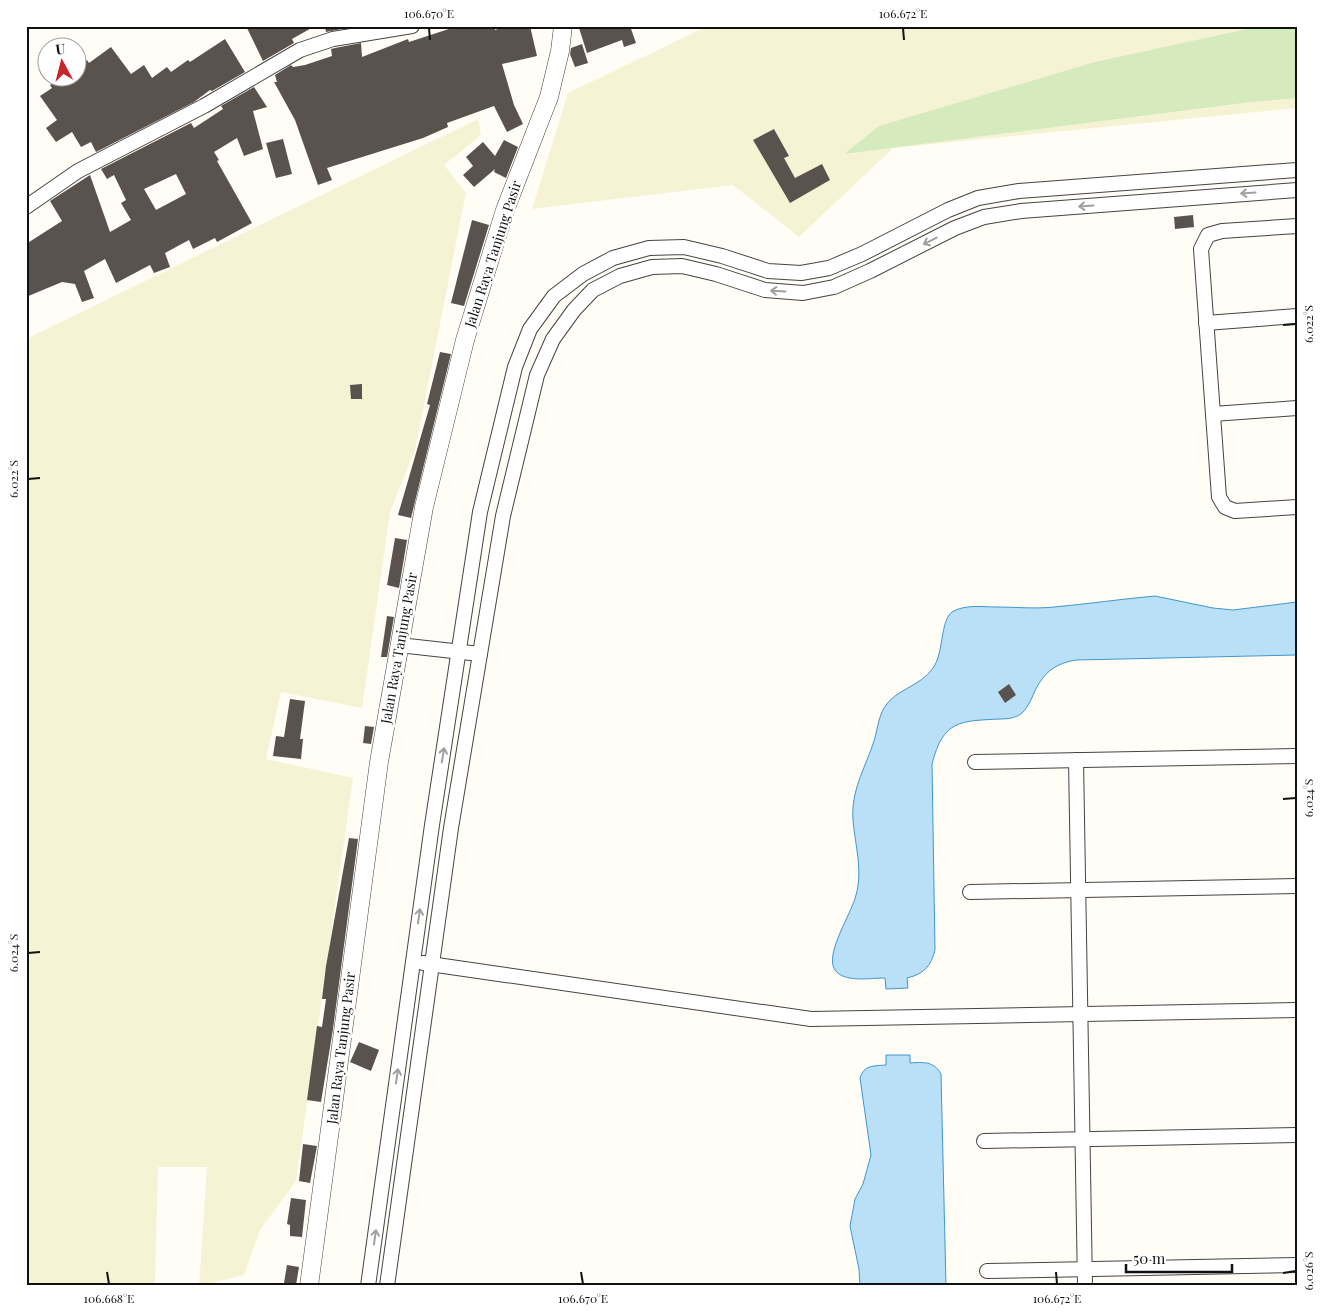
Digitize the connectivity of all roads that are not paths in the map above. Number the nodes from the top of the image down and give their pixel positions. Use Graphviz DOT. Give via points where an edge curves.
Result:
graph roads {
  1 [pos="412,26"];
  2 [pos="563,26"];
  3 [pos="1297,170"];
  4 [pos="1297,190"];
  5 [pos="26,207"];
  6 [pos="1297,226"];
  7 [pos="1297,316"];
  8 [pos="1206,323"];
  9 [pos="1297,408"];
  10 [pos="1213,414"];
  11 [pos="1297,507"];
  12 [pos="399,645"];
  13 [pos="459,652"];
  14 [pos="480,654"];
  15 [pos="1297,756"];
  16 [pos="1076,760"];
  17 [pos="974,762"];
  18 [pos="1297,886"];
  19 [pos="1078,890"];
  20 [pos="970,892"];
  21 [pos="413,961"];
  22 [pos="432,964"];
  23 [pos="1297,1010"];
  24 [pos="1080,1014"];
  25 [pos="1297,1135"];
  26 [pos="1082,1140"];
  27 [pos="984,1142"];
  28 [pos="1297,1265"];
  29 [pos="1084,1269"];
  30 [pos="987,1271"];
  31 [pos="309,1286"];
  32 [pos="368,1286"];
  33 [pos="387,1286"];
  34 [pos="1085,1286"];
  1 -- 5 [label="street" via="333,39 300,50 190,114 78,171"];
  2 -- 12 [label="street, Jalan Raya Tanjung Pasir" via="549,97 505,210 460,358 430,478"];
  3 -- 13 [label="street" via="1019,191 978,198 862,254 828,268 801,273 768,271 684,247 649,248 613,258 583,274 554,296 530,329 515,367 480,512"];
  4 -- 14 [label="street, one-way" via="1021,210 984,217 861,275 834,286 803,292 765,290 682,266 652,267 620,276 593,290 553,339 537,375 504,516"];
  6 -- 8 [label="street" via="1222,231 1208,235 1201,249"];
  7 -- 8 [label="street"];
  8 -- 10 [label="street"];
  9 -- 10 [label="street"];
  10 -- 11 [label="street" via="1219,498 1225,507 1236,511"];
  12 -- 13 [label="street"];
  12 -- 31 [label="street, Jalan Raya Tanjung Pasir" via="378,772"];
  13 -- 14 [label="street"];
  21 -- 13 [label="street, one-way"];
  14 -- 22 [label="street"];
  15 -- 16 [label="street"];
  16 -- 17 [label="street"];
  16 -- 19 [label="street"];
  18 -- 19 [label="street"];
  19 -- 20 [label="street"];
  19 -- 24 [label="street"];
  21 -- 22 [label="street"];
  32 -- 21 [label="street, one-way"];
  22 -- 24 [label="street" via="811,1019"];
  22 -- 33 [label="street"];
  23 -- 24 [label="street"];
  24 -- 26 [label="street"];
  25 -- 26 [label="street"];
  26 -- 27 [label="street"];
  26 -- 29 [label="street"];
  28 -- 29 [label="street"];
  29 -- 30 [label="street"];
  29 -- 34 [label="street"];
}
